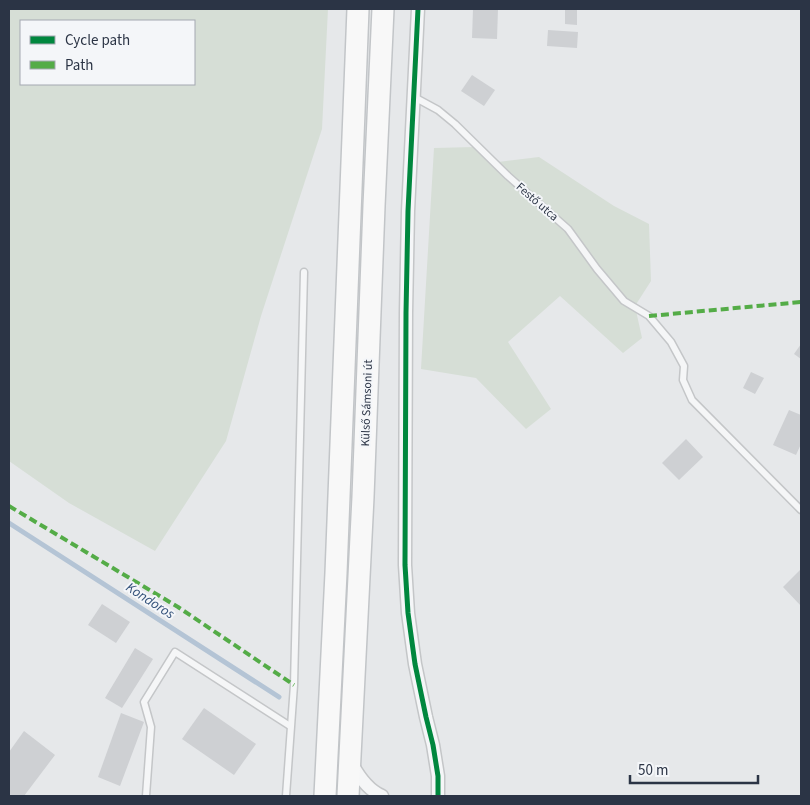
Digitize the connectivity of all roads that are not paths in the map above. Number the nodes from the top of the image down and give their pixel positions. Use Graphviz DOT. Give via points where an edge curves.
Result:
graph roads {
  1 [pos="358,9"];
  2 [pos="383,9"];
  3 [pos="418,9"];
  4 [pos="414,97"];
  5 [pos="304,272"];
  6 [pos="801,510"];
  7 [pos="290,726"];
  8 [pos="350,762"];
  9 [pos="146,796"];
  10 [pos="286,796"];
  11 [pos="325,796"];
  12 [pos="348,796"];
  13 [pos="382,796"];
  14 [pos="438,796"];
  1 -- 11 [label="main road, Külső Sámsoni út"];
  2 -- 8 [label="main road, Külső Sámsoni út"];
  3 -- 4 [label="street"];
  4 -- 6 [label="lane, Festő utca" via="455,124 568,229 624,301 649,316 671,342 684,366 683,380 692,400"];
  4 -- 14 [label="street" via="406,313 405,565 414,656 438,776"];
  5 -- 7 [label="lane" via="294,684"];
  7 -- 9 [label="lane" via="175,652 144,702 151,727"];
  7 -- 10 [label="lane"];
  8 -- 12 [label="main road, Külső Sámsoni út"];
  8 -- 13 [label="street" via="370,789"];
}
